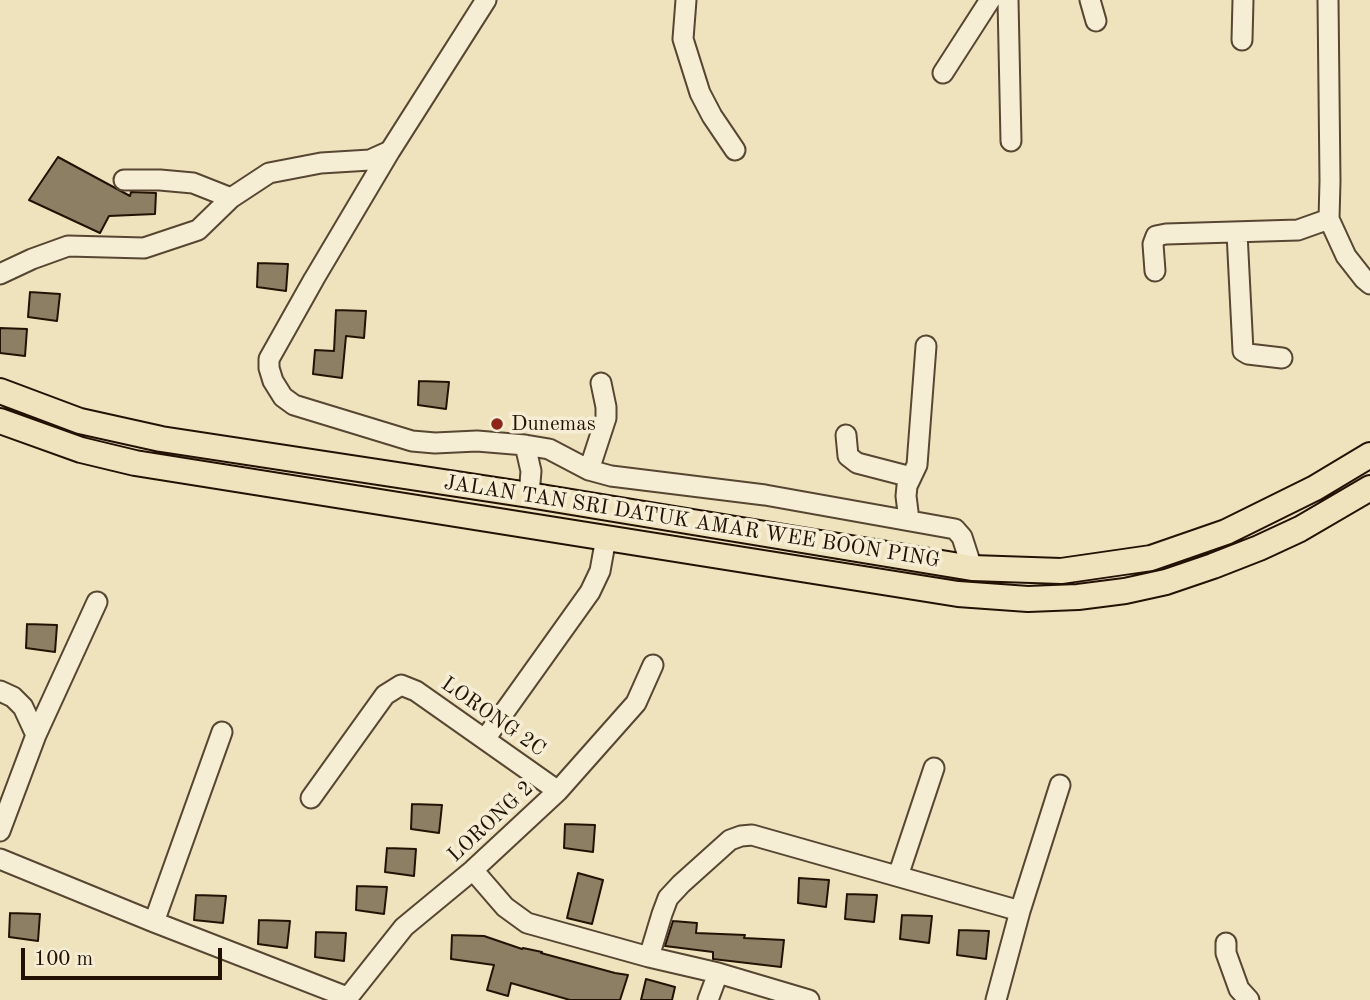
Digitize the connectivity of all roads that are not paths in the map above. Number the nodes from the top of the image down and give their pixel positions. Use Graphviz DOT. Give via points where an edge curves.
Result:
graph roads {
  1 [pos="486,0"];
  2 [pos="686,0"];
  3 [pos="989,0"];
  4 [pos="1008,0"];
  5 [pos="1090,0"];
  6 [pos="1243,0"];
  7 [pos="1328,0"];
  8 [pos="1096,21"];
  9 [pos="1242,40"];
  10 [pos="943,74"];
  11 [pos="1011,141"];
  12 [pos="390,150"];
  13 [pos="735,150"];
  14 [pos="124,180"];
  15 [pos="231,198"];
  16 [pos="1328,219"];
  17 [pos="1237,233"];
  18 [pos="1155,271"];
  19 [pos="0,274"];
  20 [pos="1370,284"];
  21 [pos="926,346"];
  22 [pos="1282,358"];
  23 [pos="601,383"];
  24 [pos="0,391"];
  25 [pos="0,421"];
  26 [pos="846,435"];
  27 [pos="525,445"];
  28 [pos="1370,455"];
  29 [pos="589,470"];
  30 [pos="911,477"];
  31 [pos="1370,488"];
  32 [pos="529,495"];
  33 [pos="909,520"];
  34 [pos="606,538"];
  35 [pos="972,568"];
  36 [pos="97,602"];
  37 [pos="653,665"];
  38 [pos="0,691"];
  39 [pos="222,732"];
  40 [pos="36,735"];
  41 [pos="485,739"];
  42 [pos="934,768"];
  43 [pos="1060,785"];
  44 [pos="558,791"];
  45 [pos="311,798"];
  46 [pos="0,831"];
  47 [pos="0,859"];
  48 [pos="473,870"];
  49 [pos="898,876"];
  50 [pos="1020,911"];
  51 [pos="154,922"];
  52 [pos="1226,943"];
  53 [pos="649,957"];
  54 [pos="718,973"];
  55 [pos="346,999"];
  56 [pos="708,1000"];
  57 [pos="809,1000"];
  58 [pos="996,1000"];
  59 [pos="1249,1000"];
  1 -- 12 [label="street"];
  2 -- 13 [label="street" via="683,39 700,93"];
  3 -- 10 [label="street"];
  4 -- 11 [label="street"];
  5 -- 8 [label="street"];
  6 -- 9 [label="street"];
  7 -- 16 [label="street"];
  12 -- 15 [label="street" via="370,160 269,173"];
  12 -- 27 [label="street" via="270,359 273,381 294,405 412,441"];
  14 -- 15 [label="street" via="193,183"];
  15 -- 19 [label="street" via="198,230 145,248 68,246"];
  16 -- 17 [label="street" via="1298,230"];
  16 -- 20 [label="street" via="1346,256"];
  17 -- 18 [label="street" via="1156,236"];
  17 -- 22 [label="street" via="1243,351"];
  21 -- 30 [label="street" via="917,465"];
  23 -- 29 [label="street" via="606,418"];
  24 -- 32 [label="main road, JALAN TAN SRI DATUK AMAR WEE BOON PING" via="80,421 161,439"];
  25 -- 34 [label="main road, JALAN TAN SRI DATUK AMAR WEE BOON PING" via="81,450 135,463"];
  26 -- 30 [label="street" via="848,456 857,463"];
  27 -- 29 [label="street" via="549,449"];
  27 -- 32 [label="street" via="531,471"];
  28 -- 35 [label="main road, JALAN TAN SRI DATUK AMAR WEE BOON PING" via="1226,532 1151,558 1061,571"];
  29 -- 33 [label="street"];
  30 -- 33 [label="street" via="906,496"];
  31 -- 34 [label="main road, JALAN TAN SRI DATUK AMAR WEE BOON PING" via="1300,529 1213,566 1166,582 1078,597 958,594"];
  32 -- 35 [label="main road, JALAN TAN SRI DATUK AMAR WEE BOON PING"];
  33 -- 35 [label="street" via="955,529"];
  34 -- 41 [label="street" via="600,571 590,592"];
  36 -- 40 [label="street"];
  37 -- 44 [label="street, LORONG 2" via="636,703"];
  38 -- 40 [label="street" via="23,707"];
  39 -- 51 [label="street"];
  40 -- 46 [label="street"];
  41 -- 44 [label="street, LORONG 2C"];
  41 -- 45 [label="street, LORONG 2C" via="401,685 385,695"];
  42 -- 49 [label="street"];
  43 -- 50 [label="street"];
  44 -- 48 [label="street, LORONG 2"];
  47 -- 51 [label="street"];
  48 -- 53 [label="street" via="505,907 527,923"];
  48 -- 55 [label="street, LORONG 2" via="404,927"];
  49 -- 50 [label="street"];
  49 -- 53 [label="street" via="752,835 741,836 730,840 668,898"];
  50 -- 58 [label="street"];
  51 -- 55 [label="street"];
  52 -- 59 [label="street" via="1239,989"];
  53 -- 54 [label="street"];
  54 -- 56 [label="street"];
  54 -- 57 [label="street"];
}
